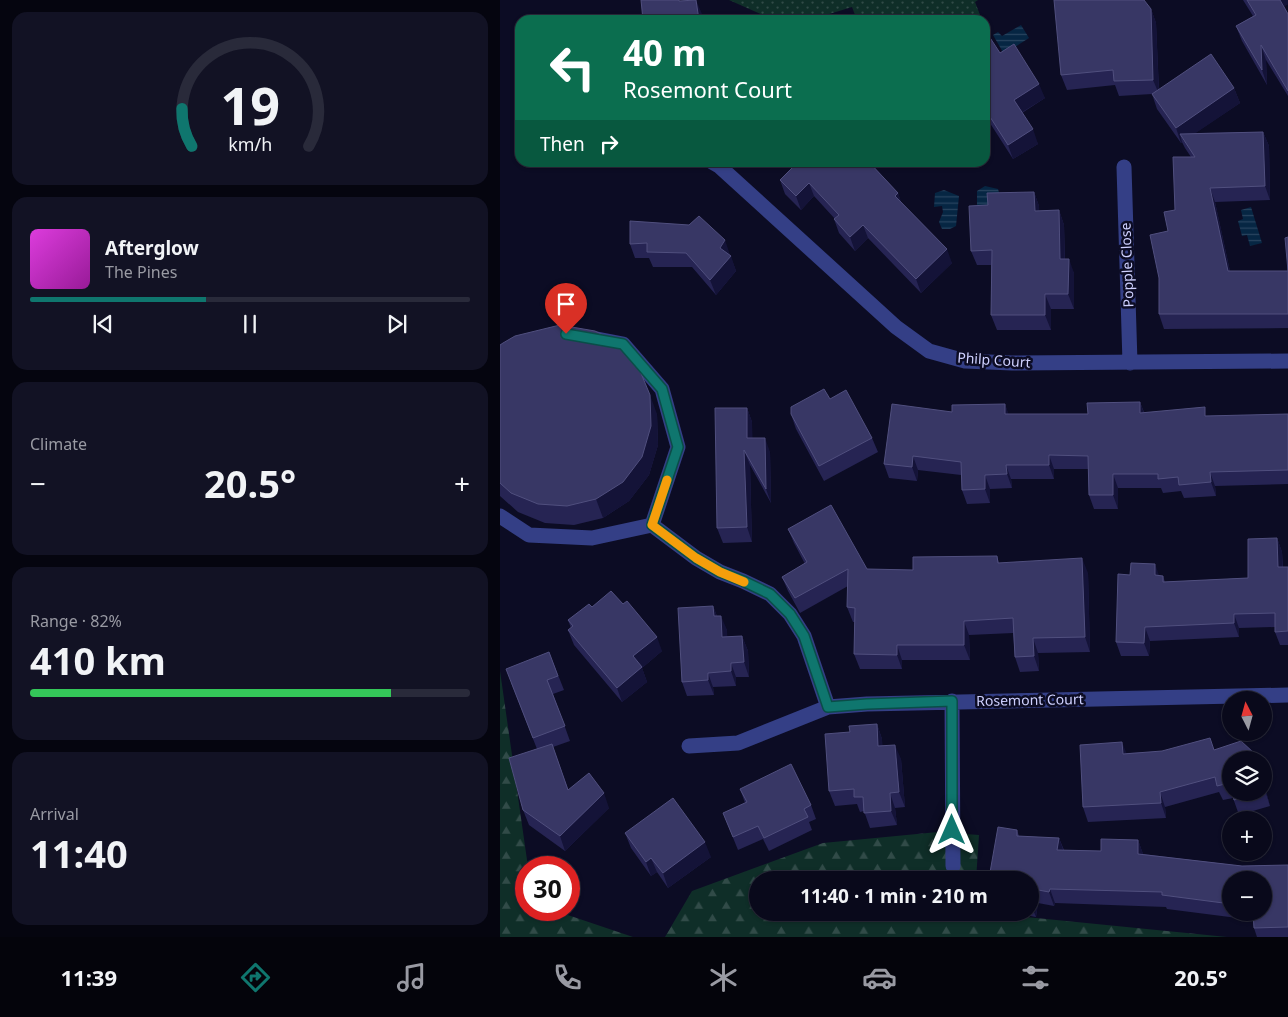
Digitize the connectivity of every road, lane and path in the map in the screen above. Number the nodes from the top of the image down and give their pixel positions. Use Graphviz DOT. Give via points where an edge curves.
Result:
graph roads {
  1 [pos="721,167"];
  2 [pos="1124,167"];
  3 [pos="585,337"];
  4 [pos="1288,361"];
  5 [pos="1130,363"];
  6 [pos="500,516"];
  7 [pos="652,525"];
  8 [pos="1288,695"];
  9 [pos="952,701"];
  10 [pos="828,707"];
  11 [pos="689,746"];
  12 [pos="953,866"];
  1 -- 5 [label="street, Philp Court" via="896,327 929,351 965,361"];
  2 -- 5 [label="street, Popple Close"];
  3 -- 7 [label="street" via="623,344 662,389 678,447"];
  4 -- 5 [label="street, Philp Court"];
  6 -- 7 [label="street" via="529,535 592,538"];
  7 -- 10 [label="street" via="696,558 770,594 790,614 804,636"];
  8 -- 9 [label="street, Rosemont Court"];
  9 -- 10 [label="street, Rosemont Court"];
  9 -- 12 [label="street"];
  10 -- 11 [label="street, Rosemont Court" via="738,743"];
}
